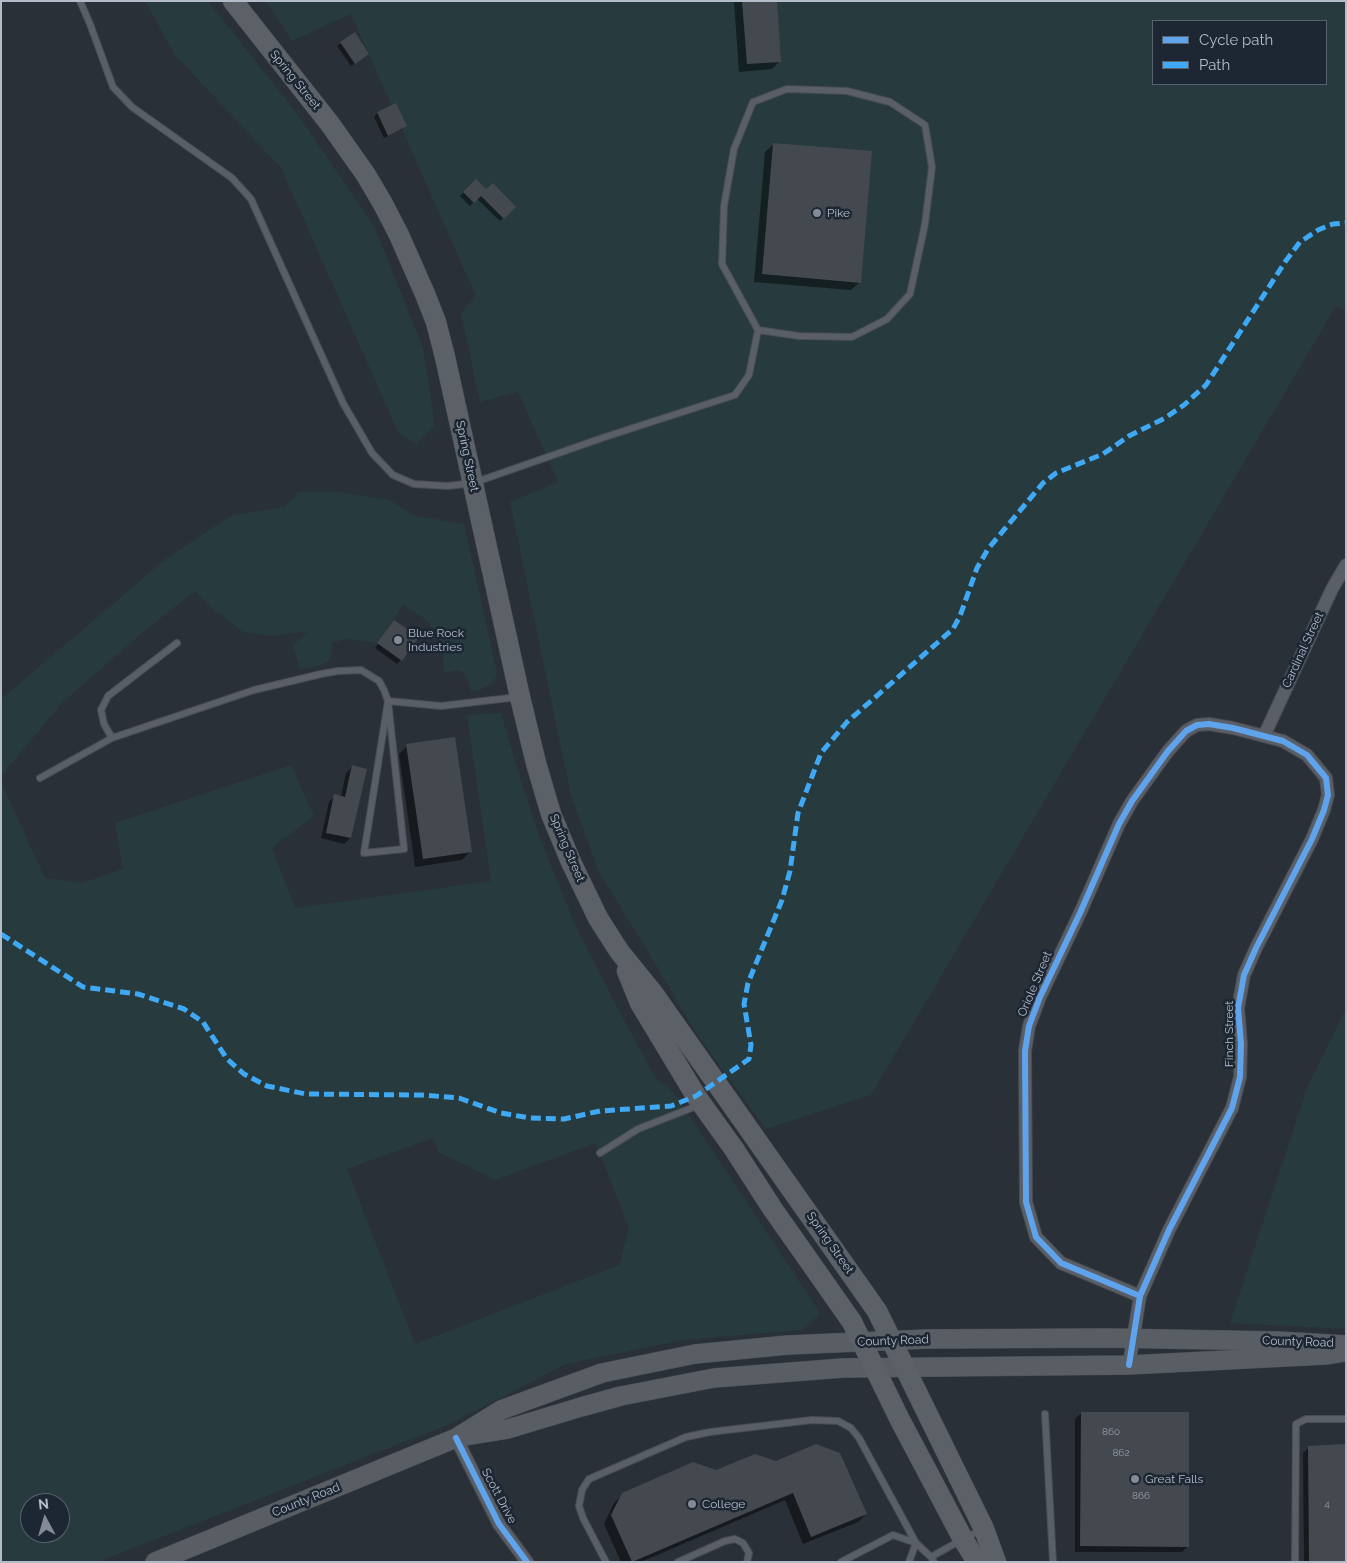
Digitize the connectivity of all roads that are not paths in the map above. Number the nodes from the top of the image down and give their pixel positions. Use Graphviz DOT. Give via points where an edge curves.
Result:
graph roads {
  1 [pos="80,1"];
  2 [pos="233,1"];
  3 [pos="758,330"];
  4 [pos="473,483"];
  5 [pos="1346,565"];
  6 [pos="177,643"];
  7 [pos="520,697"];
  8 [pos="388,701"];
  9 [pos="1264,736"];
  10 [pos="112,738"];
  11 [pos="40,778"];
  12 [pos="619,950"];
  13 [pos="702,1104"];
  14 [pos="600,1153"];
  15 [pos="1140,1296"];
  16 [pos="1133,1338"];
  17 [pos="892,1341"];
  18 [pos="861,1342"];
  19 [pos="1346,1344"];
  20 [pos="1346,1352"];
  21 [pos="1129,1365"];
  22 [pos="905,1367"];
  23 [pos="874,1368"];
  24 [pos="1046,1414"];
  25 [pos="1346,1419"];
  26 [pos="456,1438"];
  27 [pos="984,1528"];
  28 [pos="963,1538"];
  29 [pos="916,1543"];
  30 [pos="932,1560"];
  31 [pos="155,1562"];
  32 [pos="527,1562"];
  33 [pos="606,1562"];
  34 [pos="678,1562"];
  35 [pos="747,1562"];
  36 [pos="841,1562"];
  37 [pos="910,1562"];
  38 [pos="977,1562"];
  39 [pos="996,1562"];
  40 [pos="1053,1562"];
  41 [pos="1296,1562"];
  1 -- 4 [label="lane" via="113,87 132,107 232,178 251,198 343,403 372,453 393,476 414,484 448,486"];
  2 -- 4 [label="main road, Spring Street" via="348,149 399,235 436,322"];
  3 -- 3 [label="lane" via="722,264 724,206 734,149 753,102 787,89 847,91 890,102 925,124 932,167 925,224 910,294 887,319 852,337 800,336"];
  3 -- 4 [label="lane" via="749,374 735,395"];
  4 -- 7 [label="main road, Spring Street"];
  5 -- 9 [label="street, Cardinal Street"];
  6 -- 10 [label="lane" via="108,696 101,710"];
  7 -- 8 [label="lane" via="441,706"];
  7 -- 12 [label="main road, Spring Street" via="552,814 598,918"];
  8 -- 8 [label="lane" via="383,729 364,852 404,849"];
  8 -- 10 [label="lane" via="379,681 370,675 361,670 338,671 254,690"];
  9 -- 15 [label="street, Finch Street" via="1283,741 1307,755 1326,778 1328,796 1312,839 1244,975 1238,1008 1240,1077 1232,1108"];
  9 -- 15 [label="street, Oriole Street" via="1209,724 1197,725 1186,731 1168,751 1119,824 1029,1026 1025,1051 1026,1202 1036,1237 1061,1263"];
  10 -- 11 [label="lane"];
  12 -- 13 [label="main road, Spring Street" via="640,1003"];
  12 -- 17 [label="main road, Spring Street" via="820,1229 877,1311"];
  13 -- 14 [label="lane" via="638,1129"];
  13 -- 18 [label="main road, Spring Street" via="852,1322"];
  15 -- 16 [label="street, Finch Street"];
  16 -- 17 [label="main road, County Road"];
  16 -- 19 [label="main road, County Road"];
  16 -- 21 [label="street, Finch Street"];
  17 -- 18 [label="main road, County Road"];
  17 -- 22 [label="main road, Spring Street"];
  18 -- 23 [label="main road, Spring Street"];
  18 -- 26 [label="main road, County Road" via="695,1354 602,1373 501,1410"];
  20 -- 21 [label="main road, County Road"];
  21 -- 22 [label="main road, County Road"];
  22 -- 23 [label="main road, County Road"];
  22 -- 27 [label="main road, Spring Street"];
  23 -- 26 [label="main road, County Road" via="714,1378 621,1396 508,1430"];
  23 -- 28 [label="main road, Spring Street"];
  24 -- 40 [label="lane"];
  25 -- 41 [label="lane" via="1306,1419 1296,1424"];
  26 -- 31 [label="main road, County Road"];
  26 -- 32 [label="street, Scott Drive" via="499,1524"];
  27 -- 28 [label="lane"];
  27 -- 39 [label="main road, Spring Street"];
  28 -- 30 [label="lane"];
  28 -- 38 [label="main road, Spring Street"];
  29 -- 30 [label="lane"];
  29 -- 33 [label="lane" via="851,1428 838,1421 812,1420 686,1437 589,1479 582,1490 579,1506"];
  29 -- 36 [label="lane" via="893,1536"];
  29 -- 37 [label="lane"];
  34 -- 35 [label="lane" via="735,1539 743,1542 749,1553"];
}
